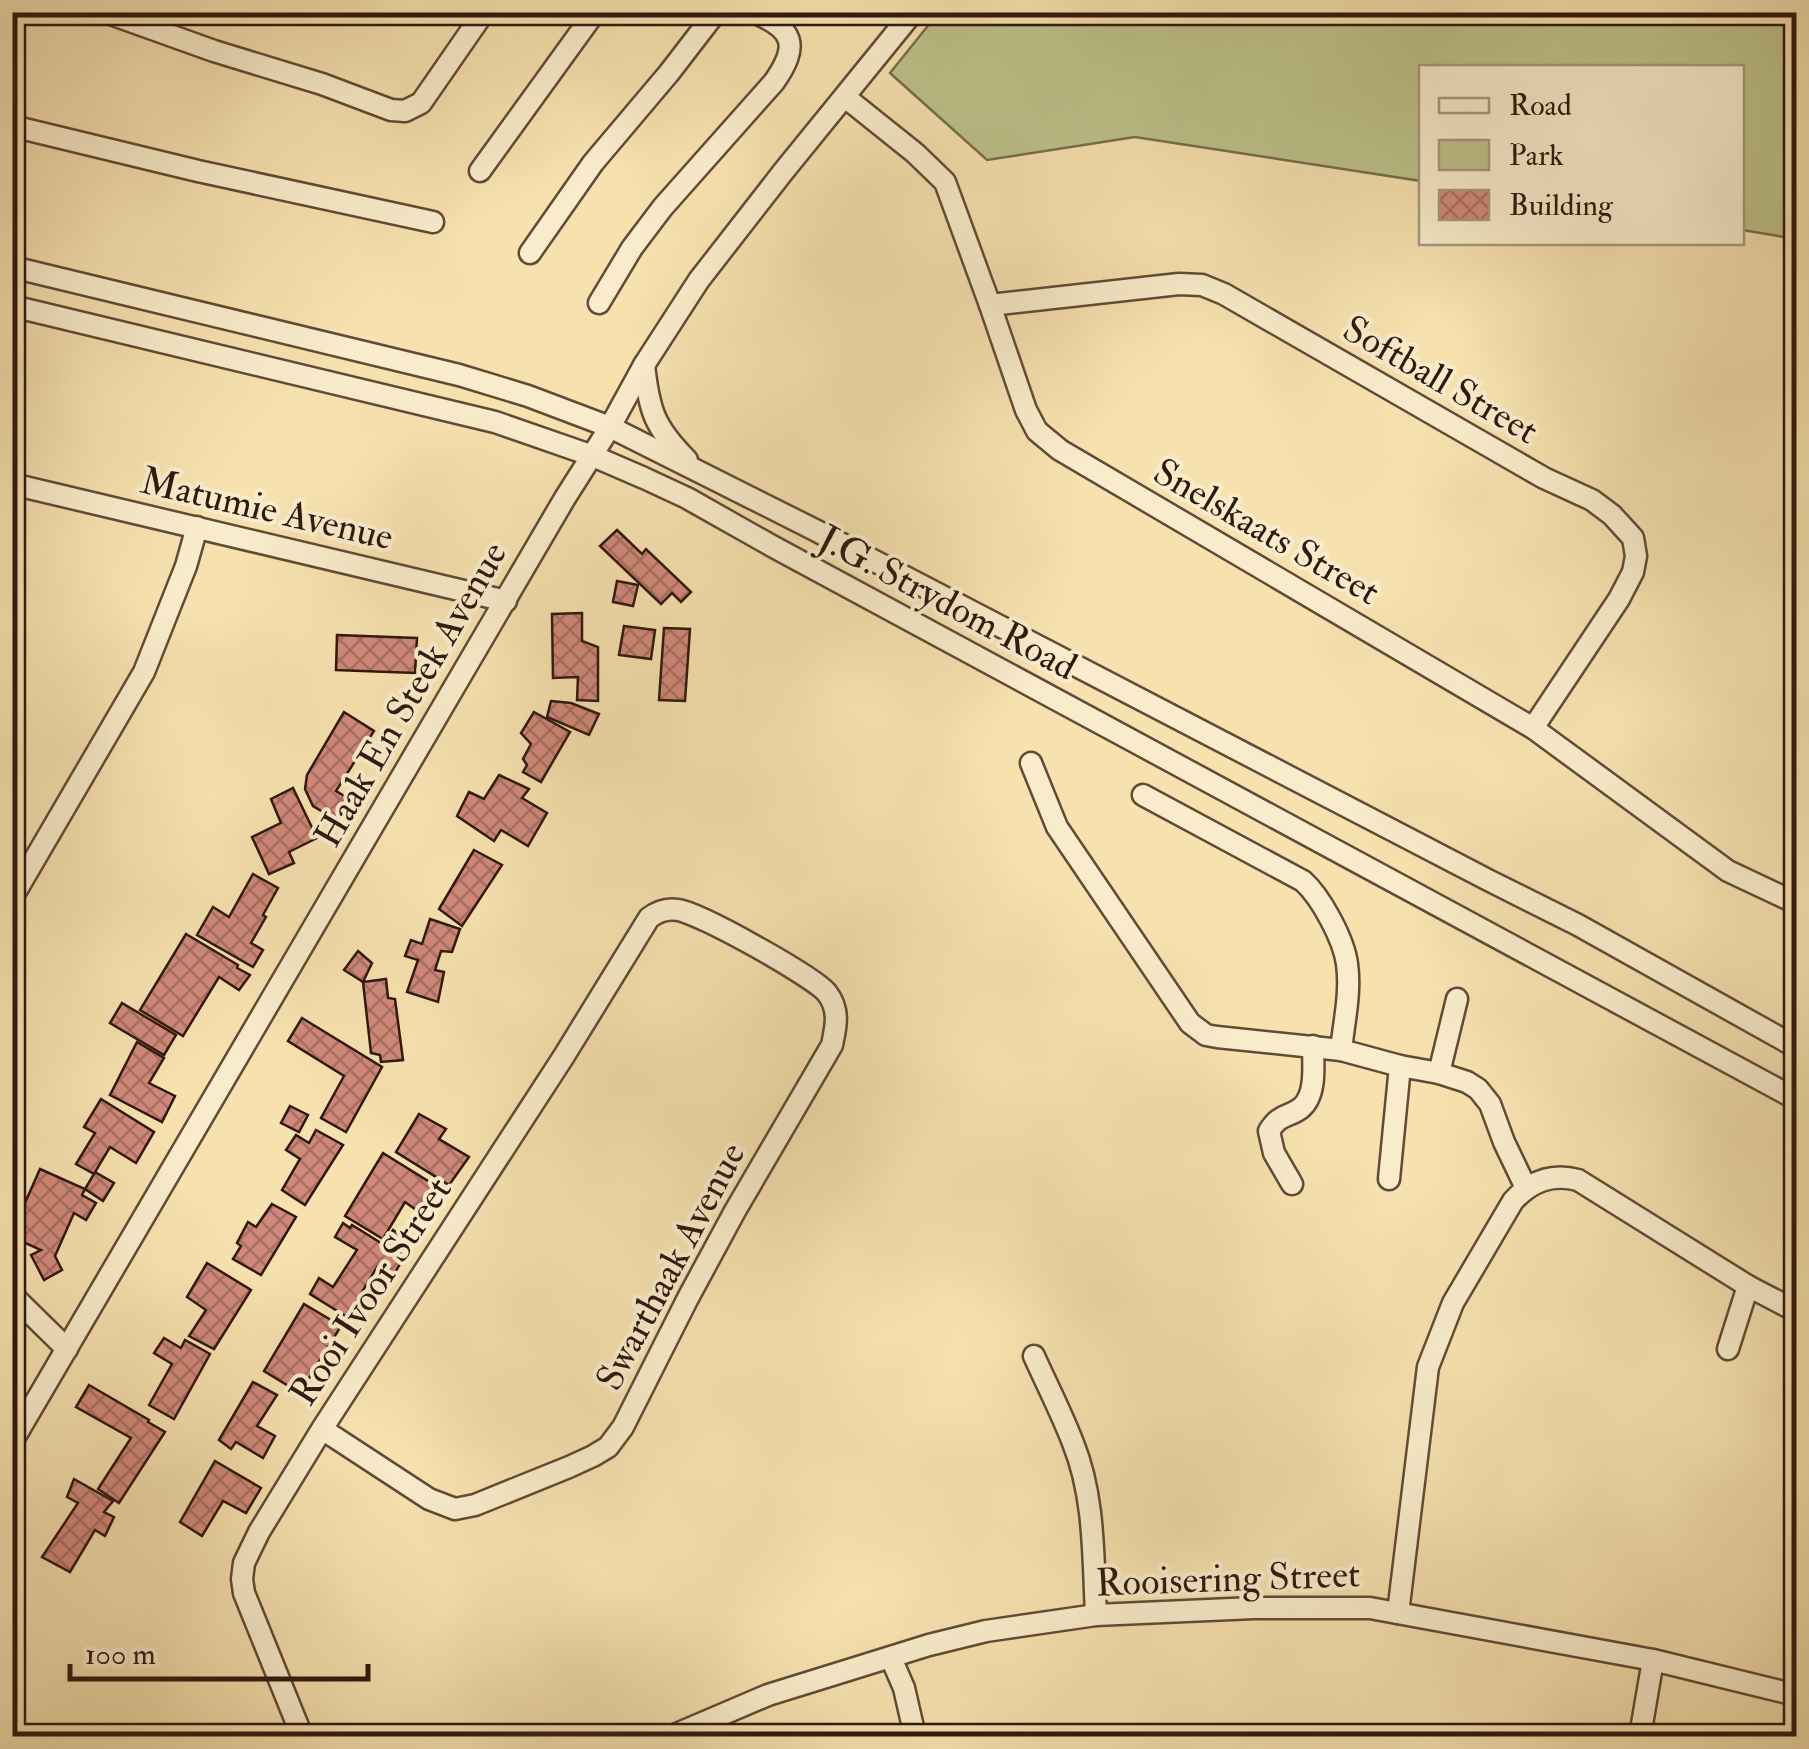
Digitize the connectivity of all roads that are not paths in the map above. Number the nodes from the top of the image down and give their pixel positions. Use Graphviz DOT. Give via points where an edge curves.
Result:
graph roads {
  1 [pos="105,12"];
  2 [pos="484,12"];
  3 [pos="595,12"];
  4 [pos="716,12"];
  5 [pos="753,12"];
  6 [pos="912,14"];
  7 [pos="845,97"];
  8 [pos="12,126"];
  9 [pos="480,172"];
  10 [pos="434,222"];
  11 [pos="530,253"];
  12 [pos="12,268"];
  13 [pos="599,303"];
  14 [pos="990,305"];
  15 [pos="12,306"];
  16 [pos="644,365"];
  17 [pos="610,427"];
  18 [pos="593,456"];
  19 [pos="700,472"];
  20 [pos="12,484"];
  21 [pos="196,527"];
  22 [pos="506,602"];
  23 [pos="1533,728"];
  24 [pos="1031,762"];
  25 [pos="1143,795"];
  26 [pos="12,898"];
  27 [pos="1796,903"];
  28 [pos="665,910"];
  29 [pos="1457,999"];
  30 [pos="1313,1046"];
  31 [pos="1796,1046"];
  32 [pos="1341,1050"];
  33 [pos="1400,1066"];
  34 [pos="1439,1072"];
  35 [pos="1796,1099"];
  36 [pos="1389,1179"];
  37 [pos="1292,1184"];
  38 [pos="1526,1188"];
  39 [pos="1748,1286"];
  40 [pos="12,1295"];
  41 [pos="1796,1312"];
  42 [pos="1728,1349"];
  43 [pos="66,1350"];
  44 [pos="1034,1356"];
  45 [pos="322,1429"];
  46 [pos="12,1442"];
  47 [pos="1398,1613"];
  48 [pos="1096,1615"];
  49 [pos="892,1658"];
  50 [pos="1653,1660"];
  51 [pos="1796,1696"];
  52 [pos="302,1736"];
  53 [pos="672,1736"];
  54 [pos="916,1736"];
  55 [pos="1640,1736"];
  1 -- 2 [label="street" via="405,111 421,104"];
  3 -- 9 [label="street"];
  4 -- 11 [label="street" via="593,163"];
  5 -- 13 [label="street" via="788,36 786,65 656,216"];
  6 -- 7 [label="street, Haak En Steek Avenue"];
  7 -- 14 [label="street, Snelskaats Street" via="944,182"];
  7 -- 16 [label="street, Haak En Steek Avenue" via="714,259"];
  8 -- 10 [label="street"];
  12 -- 17 [label="street, J.G. Strydom Road" via="459,374"];
  14 -- 23 [label="street, Snelskaats Street" via="1026,410 1060,450"];
  14 -- 23 [label="street, Softball Street" via="1202,284 1612,515 1633,538 1633,572"];
  15 -- 18 [label="street, J.G. Strydom Road" via="495,422"];
  16 -- 17 [label="street, Haak En Steek Avenue"];
  16 -- 19 [label="street" via="654,417"];
  17 -- 18 [label="street, Haak En Steek Avenue"];
  17 -- 19 [label="street, J.G. Strydom Road"];
  18 -- 22 [label="street, Haak En Steek Avenue"];
  18 -- 35 [label="street, J.G. Strydom Road" via="686,498"];
  19 -- 31 [label="street, J.G. Strydom Road" via="1578,925"];
  20 -- 21 [label="street, Matumie Avenue"];
  21 -- 22 [label="street, Matumie Avenue"];
  21 -- 26 [label="street" via="144,672"];
  22 -- 43 [label="street, Haak En Steek Avenue"];
  23 -- 27 [label="street, Snelskaats Street" via="1728,870"];
  24 -- 30 [label="street" via="1057,827 1190,1024 1217,1037"];
  25 -- 32 [label="street" via="1304,881 1319,898 1347,960"];
  28 -- 45 [label="street, Rooi Ivoor Street" via="649,918"];
  28 -- 45 [label="street, Swarthaak Avenue" via="711,922 817,984 838,1019 832,1045 725,1228 624,1427 594,1456 455,1509"];
  29 -- 34 [label="street"];
  30 -- 32 [label="street"];
  30 -- 37 [label="street" via="1309,1097 1269,1130"];
  32 -- 33 [label="street"];
  33 -- 34 [label="street"];
  33 -- 36 [label="street"];
  34 -- 38 [label="street" via="1478,1089 1490,1104"];
  38 -- 39 [label="street" via="1556,1176 1578,1180"];
  38 -- 47 [label="street" via="1453,1304 1428,1367"];
  39 -- 41 [label="street"];
  39 -- 42 [label="street"];
  40 -- 43 [label="street"];
  43 -- 46 [label="street, Haak En Steek Avenue"];
  44 -- 48 [label="street" via="1083,1476"];
  45 -- 52 [label="street, Rooi Ivoor Street" via="247,1554 242,1579"];
  47 -- 48 [label="street, Rooisering Street" via="1323,1606"];
  47 -- 50 [label="street, Rooisering Street"];
  48 -- 49 [label="street, Rooisering Street" via="986,1631"];
  49 -- 53 [label="street, Rooisering Street" via="768,1695"];
  49 -- 54 [label="street"];
  50 -- 51 [label="street, Rooisering Street"];
  50 -- 55 [label="street"];
}
